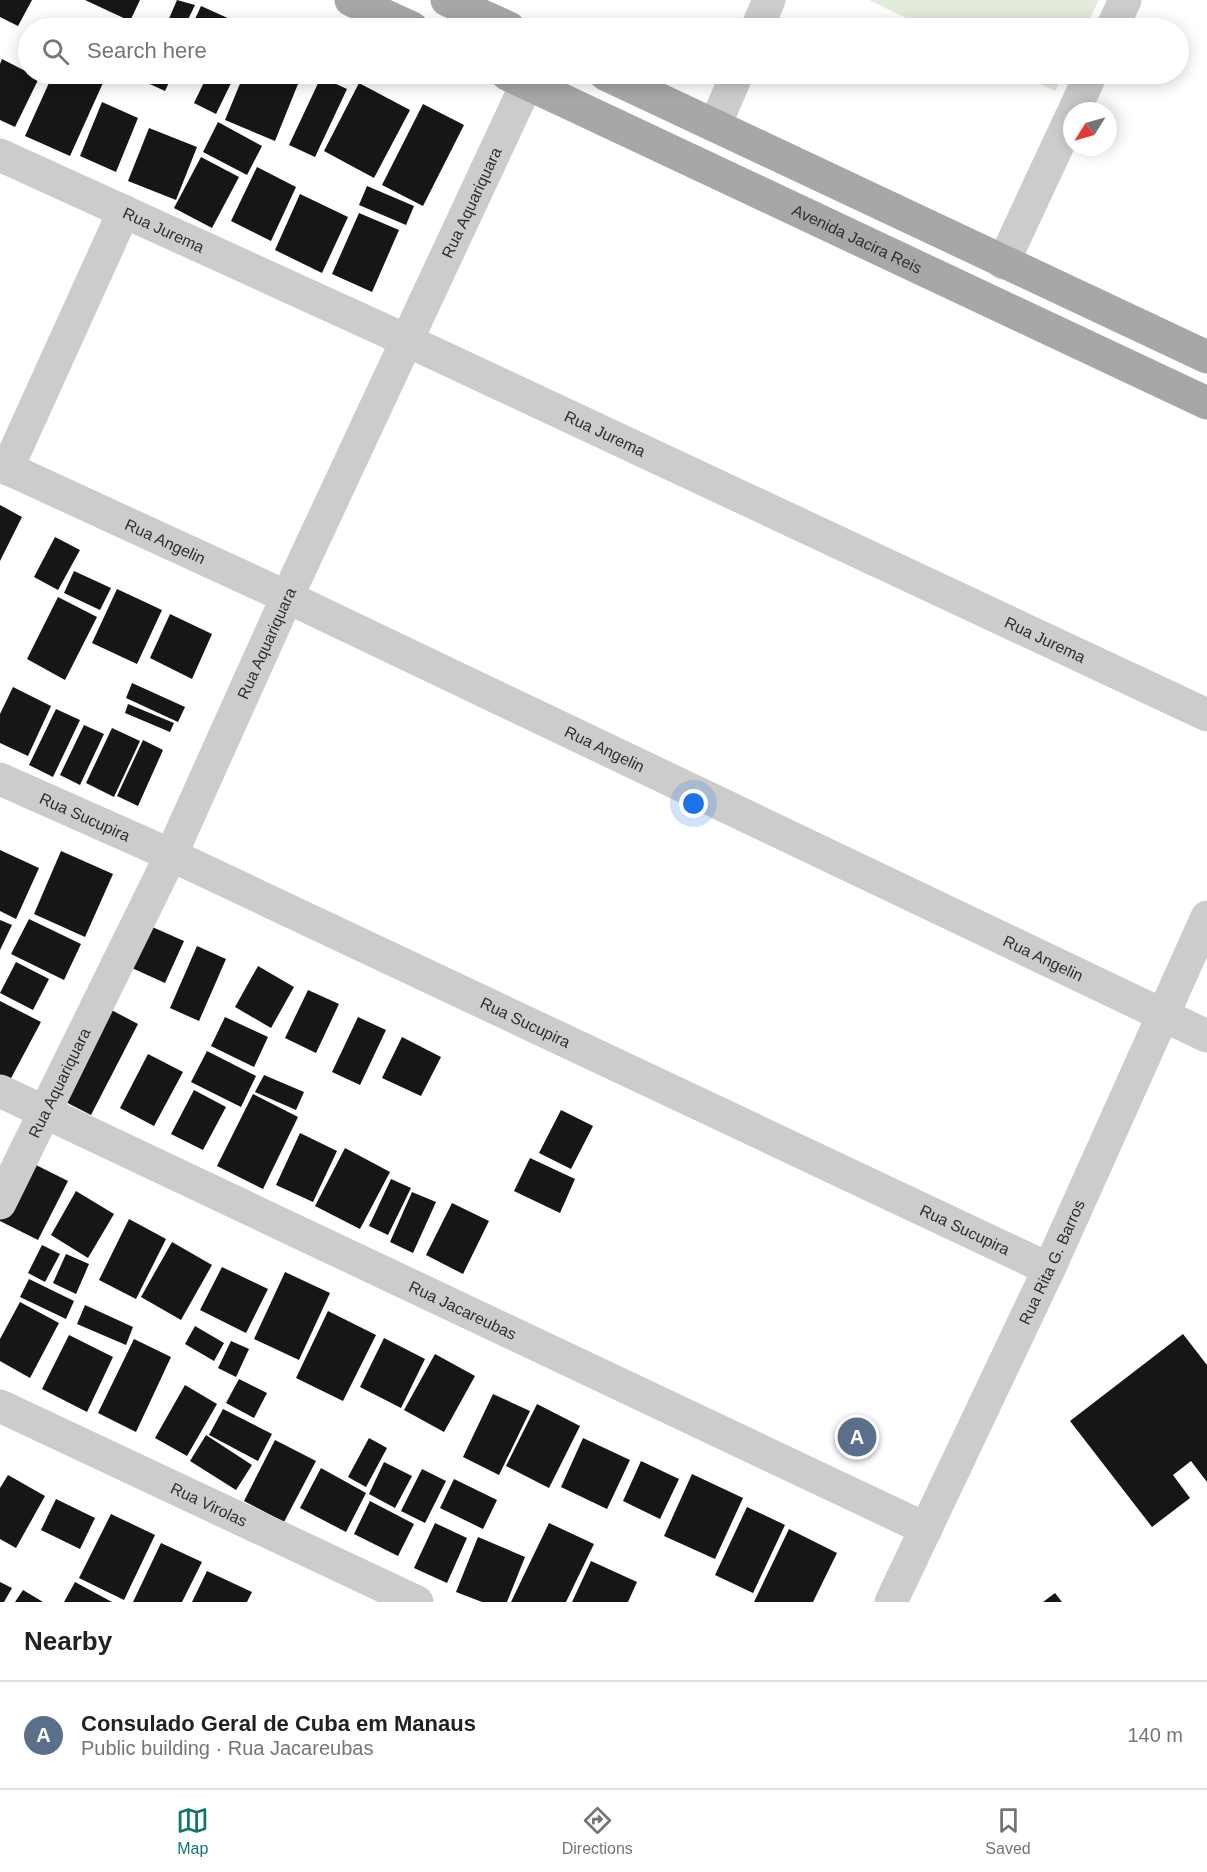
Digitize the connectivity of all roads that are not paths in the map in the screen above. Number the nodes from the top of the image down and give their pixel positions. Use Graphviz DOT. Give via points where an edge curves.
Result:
graph roads {
  1 [pos="351,0"];
  2 [pos="447,0"];
  3 [pos="770,0"];
  4 [pos="1125,0"];
  5 [pos="390,18"];
  6 [pos="487,18"];
  7 [pos="762,18"];
  8 [pos="1117,18"];
  9 [pos="515,84"];
  10 [pos="530,84"];
  11 [pos="627,84"];
  12 [pos="733,84"];
  13 [pos="1086,84"];
  14 [pos="1078,102"];
  15 [pos="715,125"];
  16 [pos="1063,134"];
  17 [pos="0,155"];
  18 [pos="124,211"];
  19 [pos="1003,263"];
  20 [pos="408,341"];
  21 [pos="1207,357"];
  22 [pos="1207,403"];
  23 [pos="4,467"];
  24 [pos="287,597"];
  25 [pos="1207,715"];
  26 [pos="0,779"];
  27 [pos="171,855"];
  28 [pos="1207,917"];
  29 [pos="1162,1014"];
  30 [pos="1207,1036"];
  31 [pos="0,1091"];
  32 [pos="42,1112"];
  33 [pos="0,1203"];
  34 [pos="1049,1269"];
  35 [pos="0,1406"];
  36 [pos="926,1528"];
  37 [pos="893,1601"];
  38 [pos="417,1602"];
  1 -- 5 [label="main road"];
  2 -- 6 [label="main road"];
  3 -- 7 [label="street"];
  4 -- 8 [label="street"];
  9 -- 20 [label="street, Rua Aquariquara"];
  10 -- 22 [label="main road, Avenida Jacira Reis"];
  11 -- 15 [label="main road"];
  12 -- 15 [label="street"];
  13 -- 14 [label="street"];
  15 -- 19 [label="main road"];
  16 -- 19 [label="street"];
  17 -- 18 [label="street, Rua Jurema"];
  18 -- 20 [label="street, Rua Jurema"];
  18 -- 23 [label="street"];
  19 -- 21 [label="main road"];
  20 -- 24 [label="street, Rua Aquariquara"];
  20 -- 25 [label="street, Rua Jurema"];
  23 -- 24 [label="street, Rua Angelin"];
  24 -- 27 [label="street, Rua Aquariquara"];
  24 -- 29 [label="street, Rua Angelin"];
  26 -- 27 [label="street, Rua Sucupira"];
  27 -- 32 [label="street, Rua Aquariquara"];
  27 -- 34 [label="street, Rua Sucupira"];
  28 -- 29 [label="street, Rua Rita G. Barros"];
  29 -- 30 [label="street, Rua Angelin"];
  29 -- 34 [label="street, Rua Rita G. Barros"];
  31 -- 32 [label="street, Rua Jacareubas"];
  32 -- 33 [label="street, Rua Aquariquara"];
  32 -- 36 [label="street, Rua Jacareubas"];
  34 -- 36 [label="street, Rua Rita G. Barros"];
  35 -- 38 [label="street, Rua Virolas"];
  36 -- 37 [label="street, Rua Rita G. Barros"];
}
